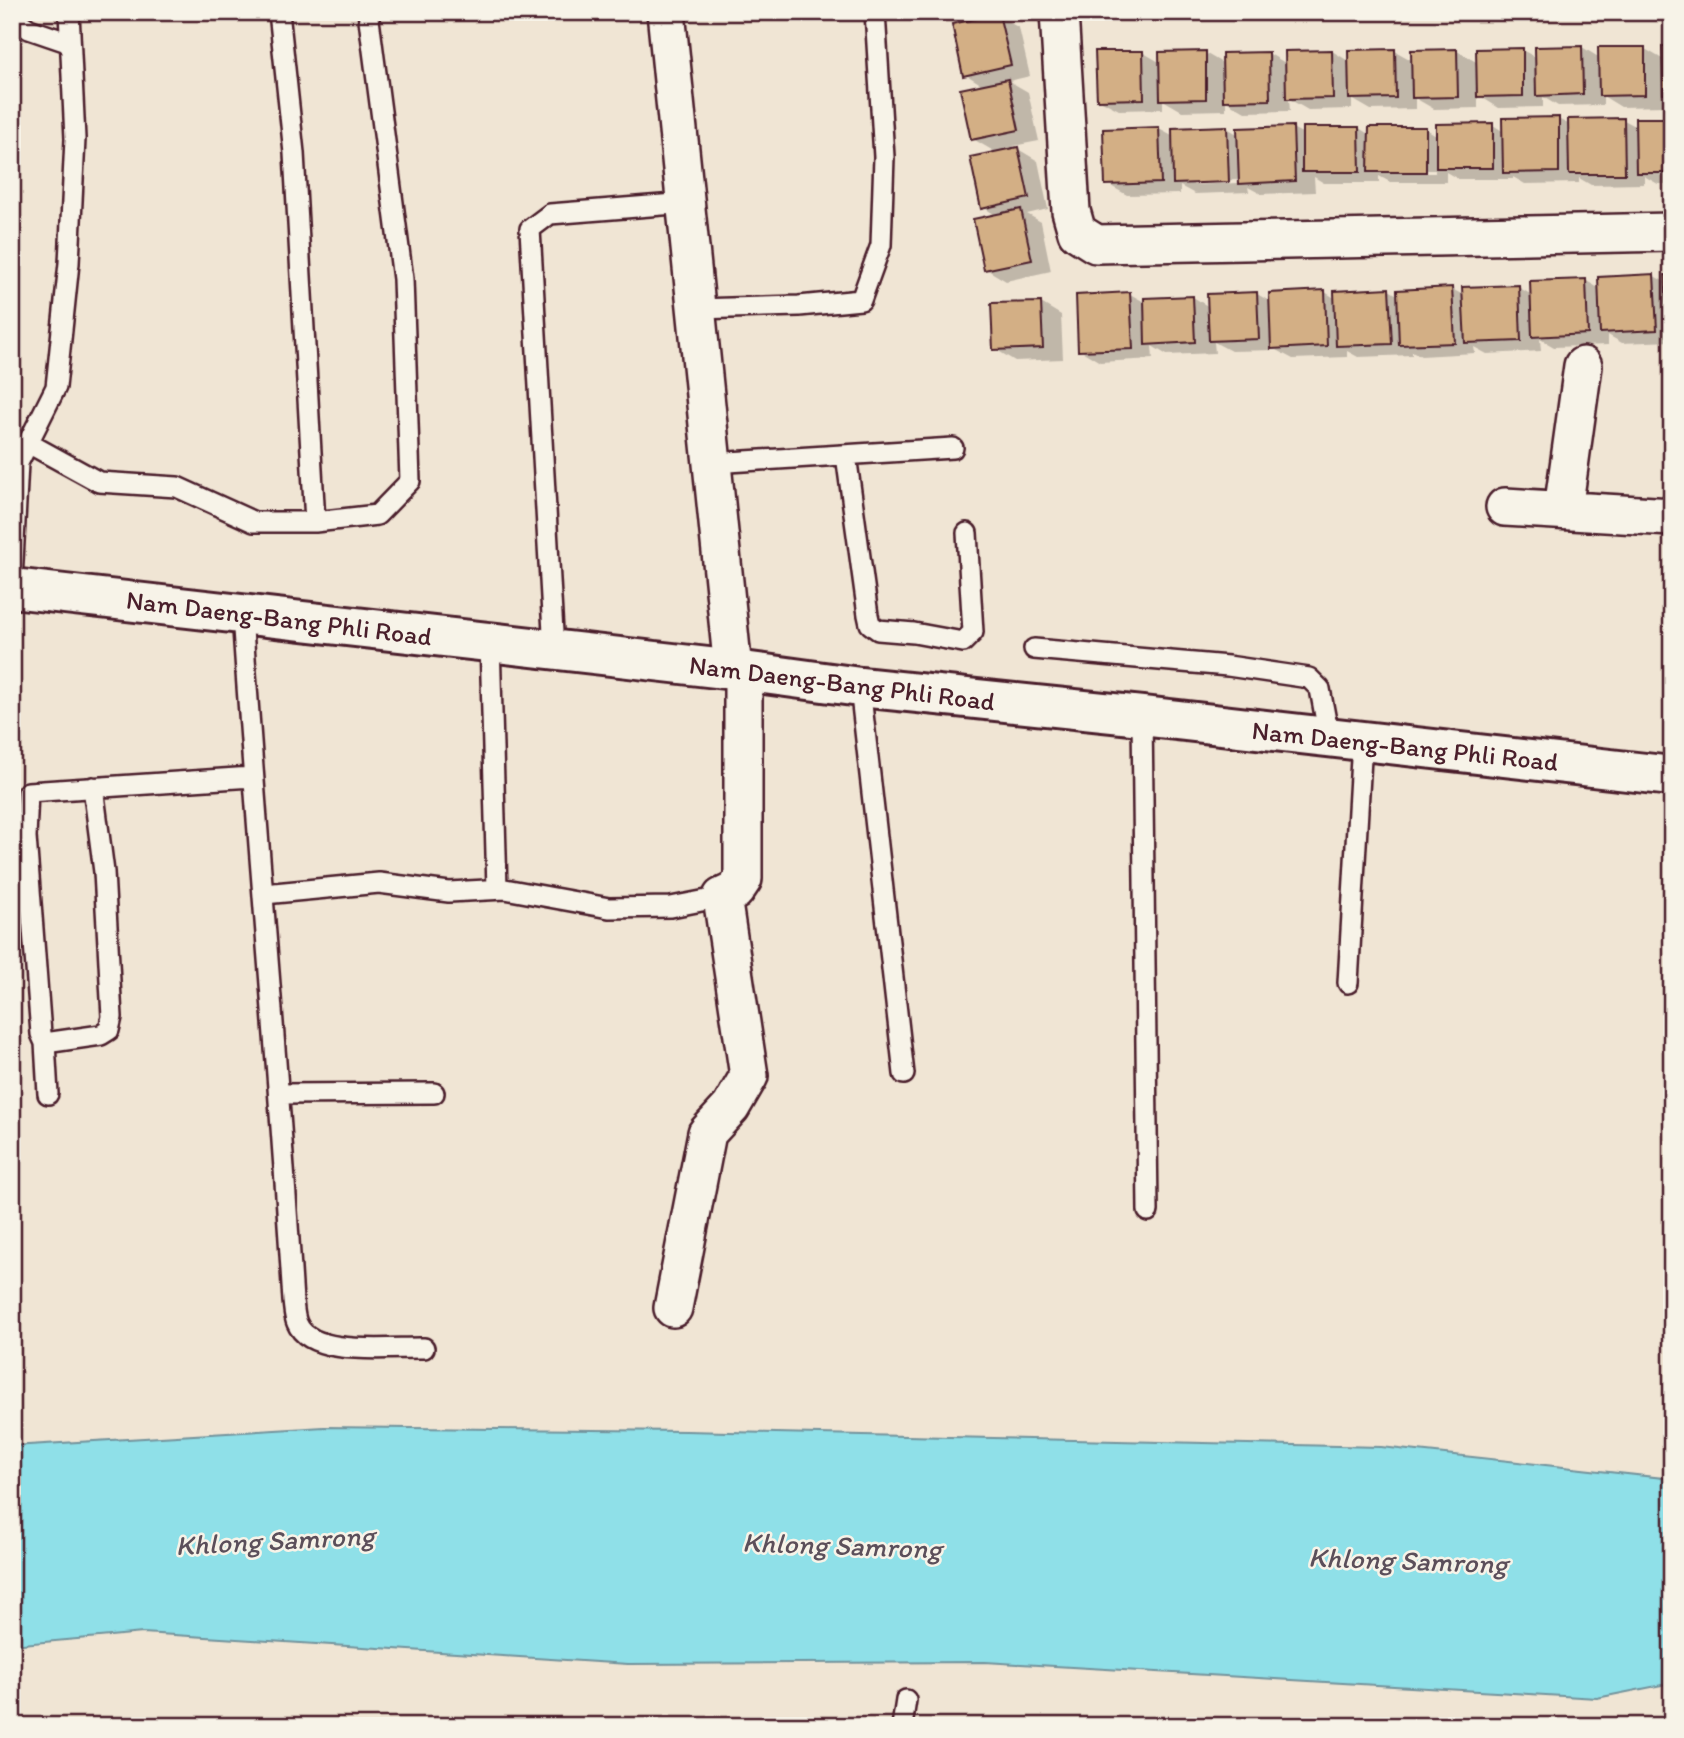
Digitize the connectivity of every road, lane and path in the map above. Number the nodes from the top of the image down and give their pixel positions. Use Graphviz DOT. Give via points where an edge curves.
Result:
graph roads {
  1 [pos="68,12"];
  2 [pos="279,12"];
  3 [pos="368,12"];
  4 [pos="666,12"];
  5 [pos="875,12"];
  6 [pos="1059,12"];
  7 [pos="12,17"];
  8 [pos="70,43"];
  9 [pos="687,203"];
  10 [pos="1672,232"];
  11 [pos="697,309"];
  12 [pos="1583,366"];
  13 [pos="28,443"];
  14 [pos="953,448"];
  15 [pos="846,455"];
  16 [pos="713,463"];
  17 [pos="1505,507"];
  18 [pos="1563,510"];
  19 [pos="1672,517"];
  20 [pos="315,522"];
  21 [pos="967,533"];
  22 [pos="12,580"];
  23 [pos="12,588"];
  24 [pos="242,614"];
  25 [pos="490,642"];
  26 [pos="1034,649"];
  27 [pos="554,650"];
  28 [pos="738,670"];
  29 [pos="859,687"];
  30 [pos="1142,716"];
  31 [pos="1345,739"];
  32 [pos="1672,776"];
  33 [pos="252,777"];
  34 [pos="93,787"];
  35 [pos="497,889"];
  36 [pos="264,894"];
  37 [pos="722,897"];
  38 [pos="1348,983"];
  39 [pos="45,1042"];
  40 [pos="904,1074"];
  41 [pos="434,1093"];
  42 [pos="48,1094"];
  43 [pos="280,1094"];
  44 [pos="1148,1211"];
  45 [pos="673,1308"];
  46 [pos="424,1348"];
  47 [pos="906,1700"];
  48 [pos="902,1726"];
  1 -- 8 [label="lane"];
  2 -- 20 [label="lane" via="294,153"];
  3 -- 20 [label="lane" via="403,279 410,481 377,515"];
  4 -- 9 [label="street"];
  5 -- 11 [label="lane" via="884,157 881,245 861,300"];
  6 -- 10 [label="street" via="1071,211 1077,232 1096,244"];
  7 -- 8 [label="lane" via="29,29"];
  8 -- 13 [label="lane" via="75,139 56,387"];
  9 -- 11 [label="street"];
  9 -- 27 [label="lane" via="550,214 530,229"];
  11 -- 16 [label="street"];
  12 -- 18 [label="street"];
  13 -- 20 [label="lane" via="99,482 177,487 254,522"];
  13 -- 22 [label="lane" via="18,463"];
  14 -- 15 [label="lane"];
  15 -- 16 [label="lane"];
  15 -- 21 [label="lane" via="868,615 878,630 962,642 973,632"];
  16 -- 28 [label="street"];
  17 -- 18 [label="street"];
  18 -- 19 [label="street"];
  23 -- 24 [label="main road, Nam Daeng-Bang Phli Road"];
  24 -- 25 [label="main road, Nam Daeng-Bang Phli Road"];
  24 -- 33 [label="lane"];
  25 -- 27 [label="main road, Nam Daeng-Bang Phli Road"];
  25 -- 35 [label="lane"];
  26 -- 31 [label="lane" via="1309,678 1320,689"];
  27 -- 28 [label="main road, Nam Daeng-Bang Phli Road"];
  28 -- 29 [label="main road, Nam Daeng-Bang Phli Road"];
  28 -- 37 [label="street" via="743,879 735,891"];
  29 -- 30 [label="main road, Nam Daeng-Bang Phli Road"];
  29 -- 40 [label="lane"];
  30 -- 31 [label="main road, Nam Daeng-Bang Phli Road"];
  30 -- 44 [label="lane"];
  31 -- 32 [label="main road, Nam Daeng-Bang Phli Road"];
  31 -- 38 [label="lane"];
  33 -- 34 [label="lane"];
  33 -- 36 [label="lane"];
  34 -- 39 [label="lane" via="104,872 112,1017 109,1030 101,1035"];
  34 -- 39 [label="lane" via="28,792 27,850"];
  35 -- 36 [label="lane" via="449,892 380,883"];
  35 -- 37 [label="lane" via="608,908 671,907"];
  36 -- 43 [label="lane"];
  37 -- 45 [label="street" via="749,1076 732,1107 706,1133"];
  39 -- 42 [label="lane"];
  41 -- 43 [label="lane"];
  43 -- 46 [label="lane" via="297,1324 329,1347"];
  47 -- 48 [label="lane"];
}
